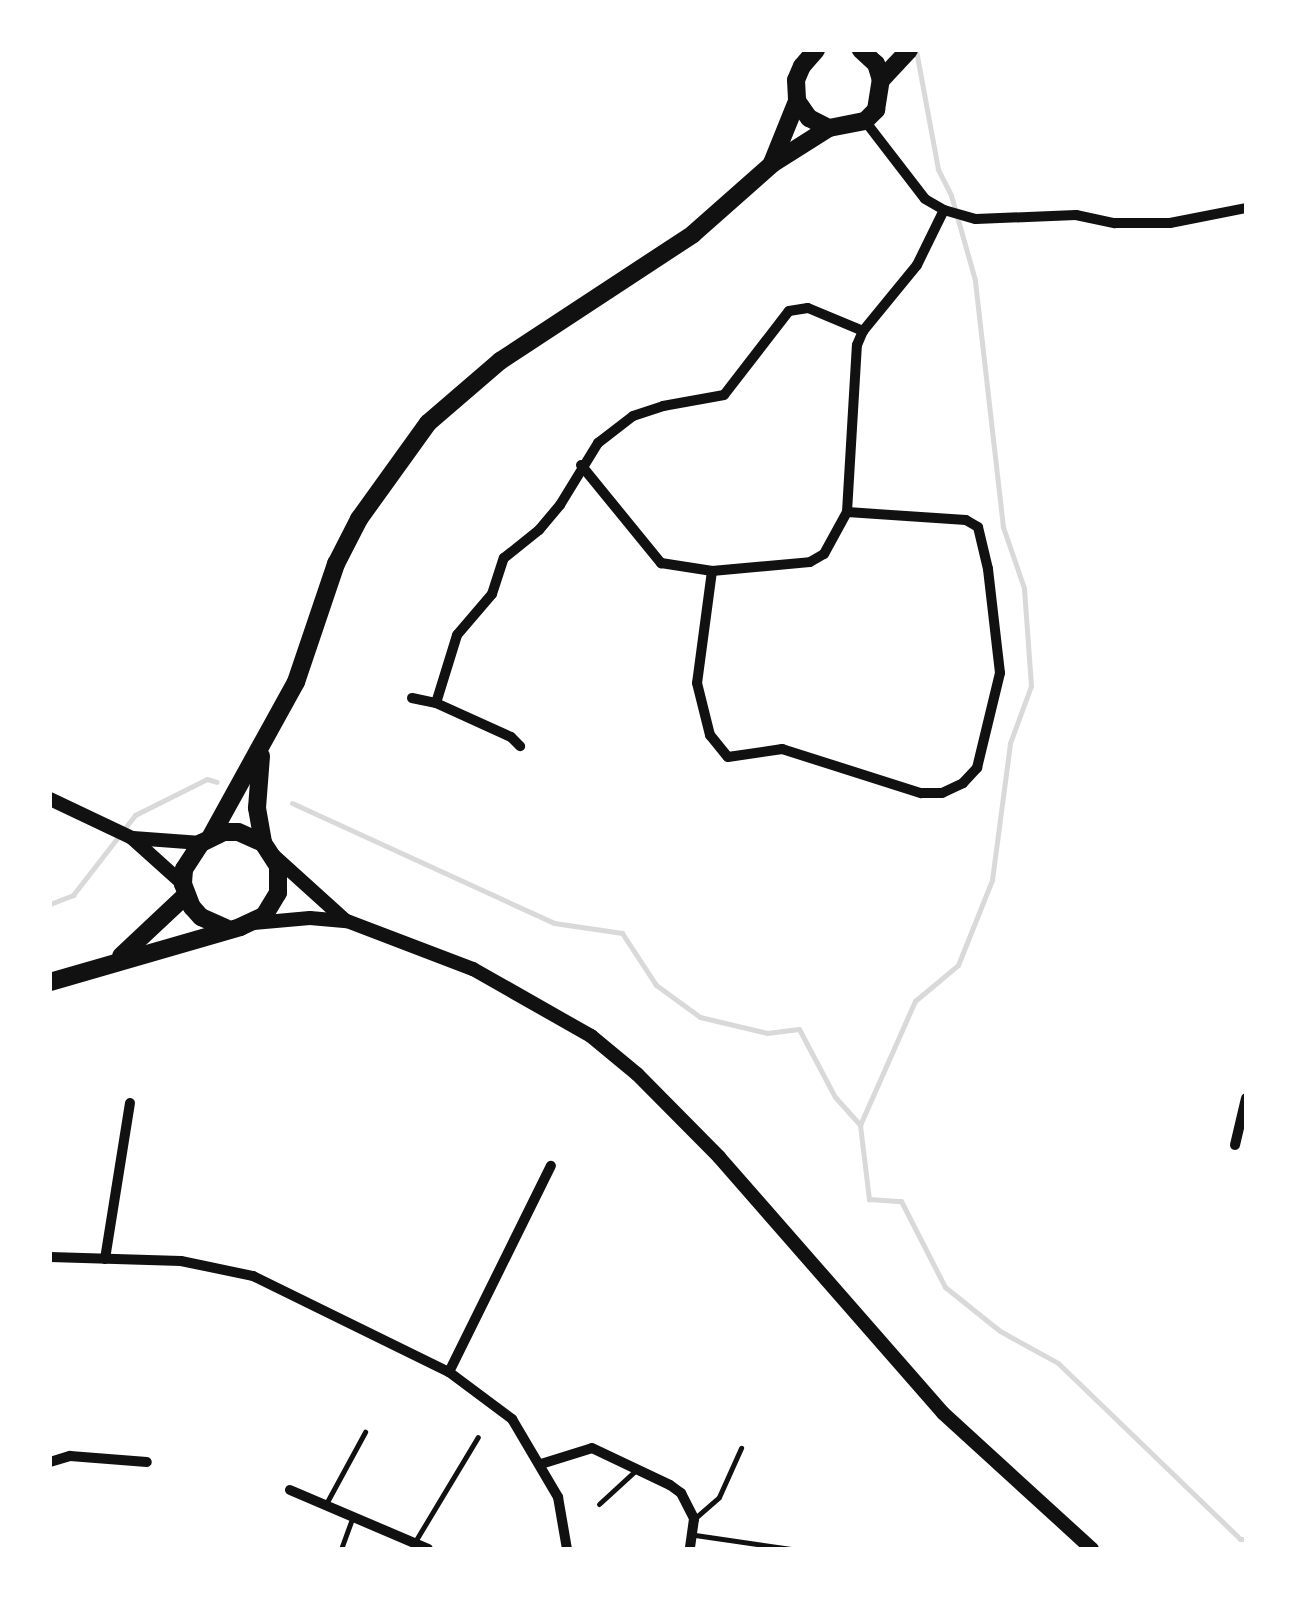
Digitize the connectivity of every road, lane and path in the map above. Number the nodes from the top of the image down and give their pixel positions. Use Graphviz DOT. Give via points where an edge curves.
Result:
graph roads {
  1 [pos="816,50"];
  2 [pos="866,51"];
  3 [pos="908,51"];
  4 [pos="881,80"];
  5 [pos="798,101"];
  6 [pos="865,121"];
  7 [pos="829,128"];
  8 [pos="772,164"];
  9 [pos="1246,208"];
  10 [pos="945,211"];
  11 [pos="863,330"];
  12 [pos="582,465"];
  13 [pos="847,512"];
  14 [pos="712,571"];
  15 [pos="412,698"];
  16 [pos="436,703"];
  17 [pos="520,746"];
  18 [pos="262,750"];
  19 [pos="50,799"];
  20 [pos="129,836"];
  21 [pos="206,840"];
  22 [pos="268,849"];
  23 [pos="184,889"];
  24 [pos="347,921"];
  25 [pos="253,923"];
  26 [pos="226,928"];
  27 [pos="118,959"];
  28 [pos="50,982"];
  29 [pos="1246,1098"];
  30 [pos="130,1103"];
  31 [pos="1235,1145"];
  32 [pos="551,1166"];
  33 [pos="50,1257"];
  34 [pos="105,1259"];
  35 [pos="449,1372"];
  36 [pos="364,1432"];
  37 [pos="478,1437"];
  38 [pos="741,1448"];
  39 [pos="50,1462"];
  40 [pos="148,1462"];
  41 [pos="541,1464"];
  42 [pos="637,1468"];
  43 [pos="290,1490"];
  44 [pos="327,1502"];
  45 [pos="599,1504"];
  46 [pos="353,1516"];
  47 [pos="694,1518"];
  48 [pos="695,1535"];
  49 [pos="416,1540"];
  50 [pos="341,1549"];
  51 [pos="428,1549"];
  52 [pos="567,1549"];
  53 [pos="690,1549"];
  54 [pos="791,1549"];
  55 [pos="1092,1549"];
  1 -- 5 [label="main road" via="796,80"];
  2 -- 4 [label="main road"];
  3 -- 4 [label="main road"];
  4 -- 6 [label="main road" via="876,110"];
  5 -- 7 [label="main road" via="809,118"];
  5 -- 8 [label="main road"];
  6 -- 7 [label="main road"];
  6 -- 10 [label="street" via="910,182"];
  7 -- 8 [label="main road"];
  8 -- 18 [label="main road" via="692,234 500,361 428,423 358,519 296,682"];
  9 -- 10 [label="street" via="1170,222 1076,215 976,219"];
  10 -- 11 [label="street" via="917,265"];
  11 -- 12 [label="street" via="808,308 789,311 724,394 633,416 598,442"];
  11 -- 13 [label="street" via="854,369"];
  12 -- 14 [label="street" via="662,563"];
  12 -- 16 [label="street" via="560,505 504,558 492,594 457,635"];
  13 -- 14 [label="street" via="831,544 810,562"];
  13 -- 14 [label="street" via="966,520 978,528 1000,673 977,768 942,794 920,794 782,749 728,757 710,735 696,683"];
  15 -- 16 [label="street"];
  16 -- 17 [label="street"];
  18 -- 21 [label="main road"];
  18 -- 22 [label="main road" via="256,808"];
  19 -- 20 [label="street"];
  20 -- 21 [label="street"];
  20 -- 23 [label="street"];
  21 -- 22 [label="main road" via="238,832"];
  21 -- 23 [label="main road" via="184,868"];
  22 -- 24 [label="street"];
  22 -- 25 [label="main road" via="280,879 278,893"];
  23 -- 26 [label="main road" via="201,918"];
  23 -- 27 [label="main road" via="157,927"];
  24 -- 25 [label="street"];
  24 -- 55 [label="street" via="514,990 626,1064 719,1157 943,1413"];
  25 -- 26 [label="main road"];
  26 -- 27 [label="main road"];
  27 -- 28 [label="main road"];
  29 -- 31 [label="street"];
  30 -- 34 [label="street"];
  32 -- 35 [label="street"];
  33 -- 34 [label="street"];
  34 -- 35 [label="street" via="181,1261 253,1276"];
  35 -- 41 [label="street" via="512,1419"];
  36 -- 44 [label="lane"];
  37 -- 49 [label="lane"];
  38 -- 47 [label="lane" via="720,1497"];
  39 -- 40 [label="street" via="70,1456"];
  41 -- 42 [label="street" via="592,1448"];
  41 -- 52 [label="street" via="558,1497"];
  42 -- 45 [label="lane"];
  42 -- 47 [label="street" via="681,1493"];
  43 -- 44 [label="street"];
  44 -- 46 [label="street"];
  46 -- 49 [label="street"];
  46 -- 50 [label="lane"];
  47 -- 48 [label="street"];
  48 -- 53 [label="street"];
  48 -- 54 [label="lane"];
  49 -- 51 [label="street"];
}
